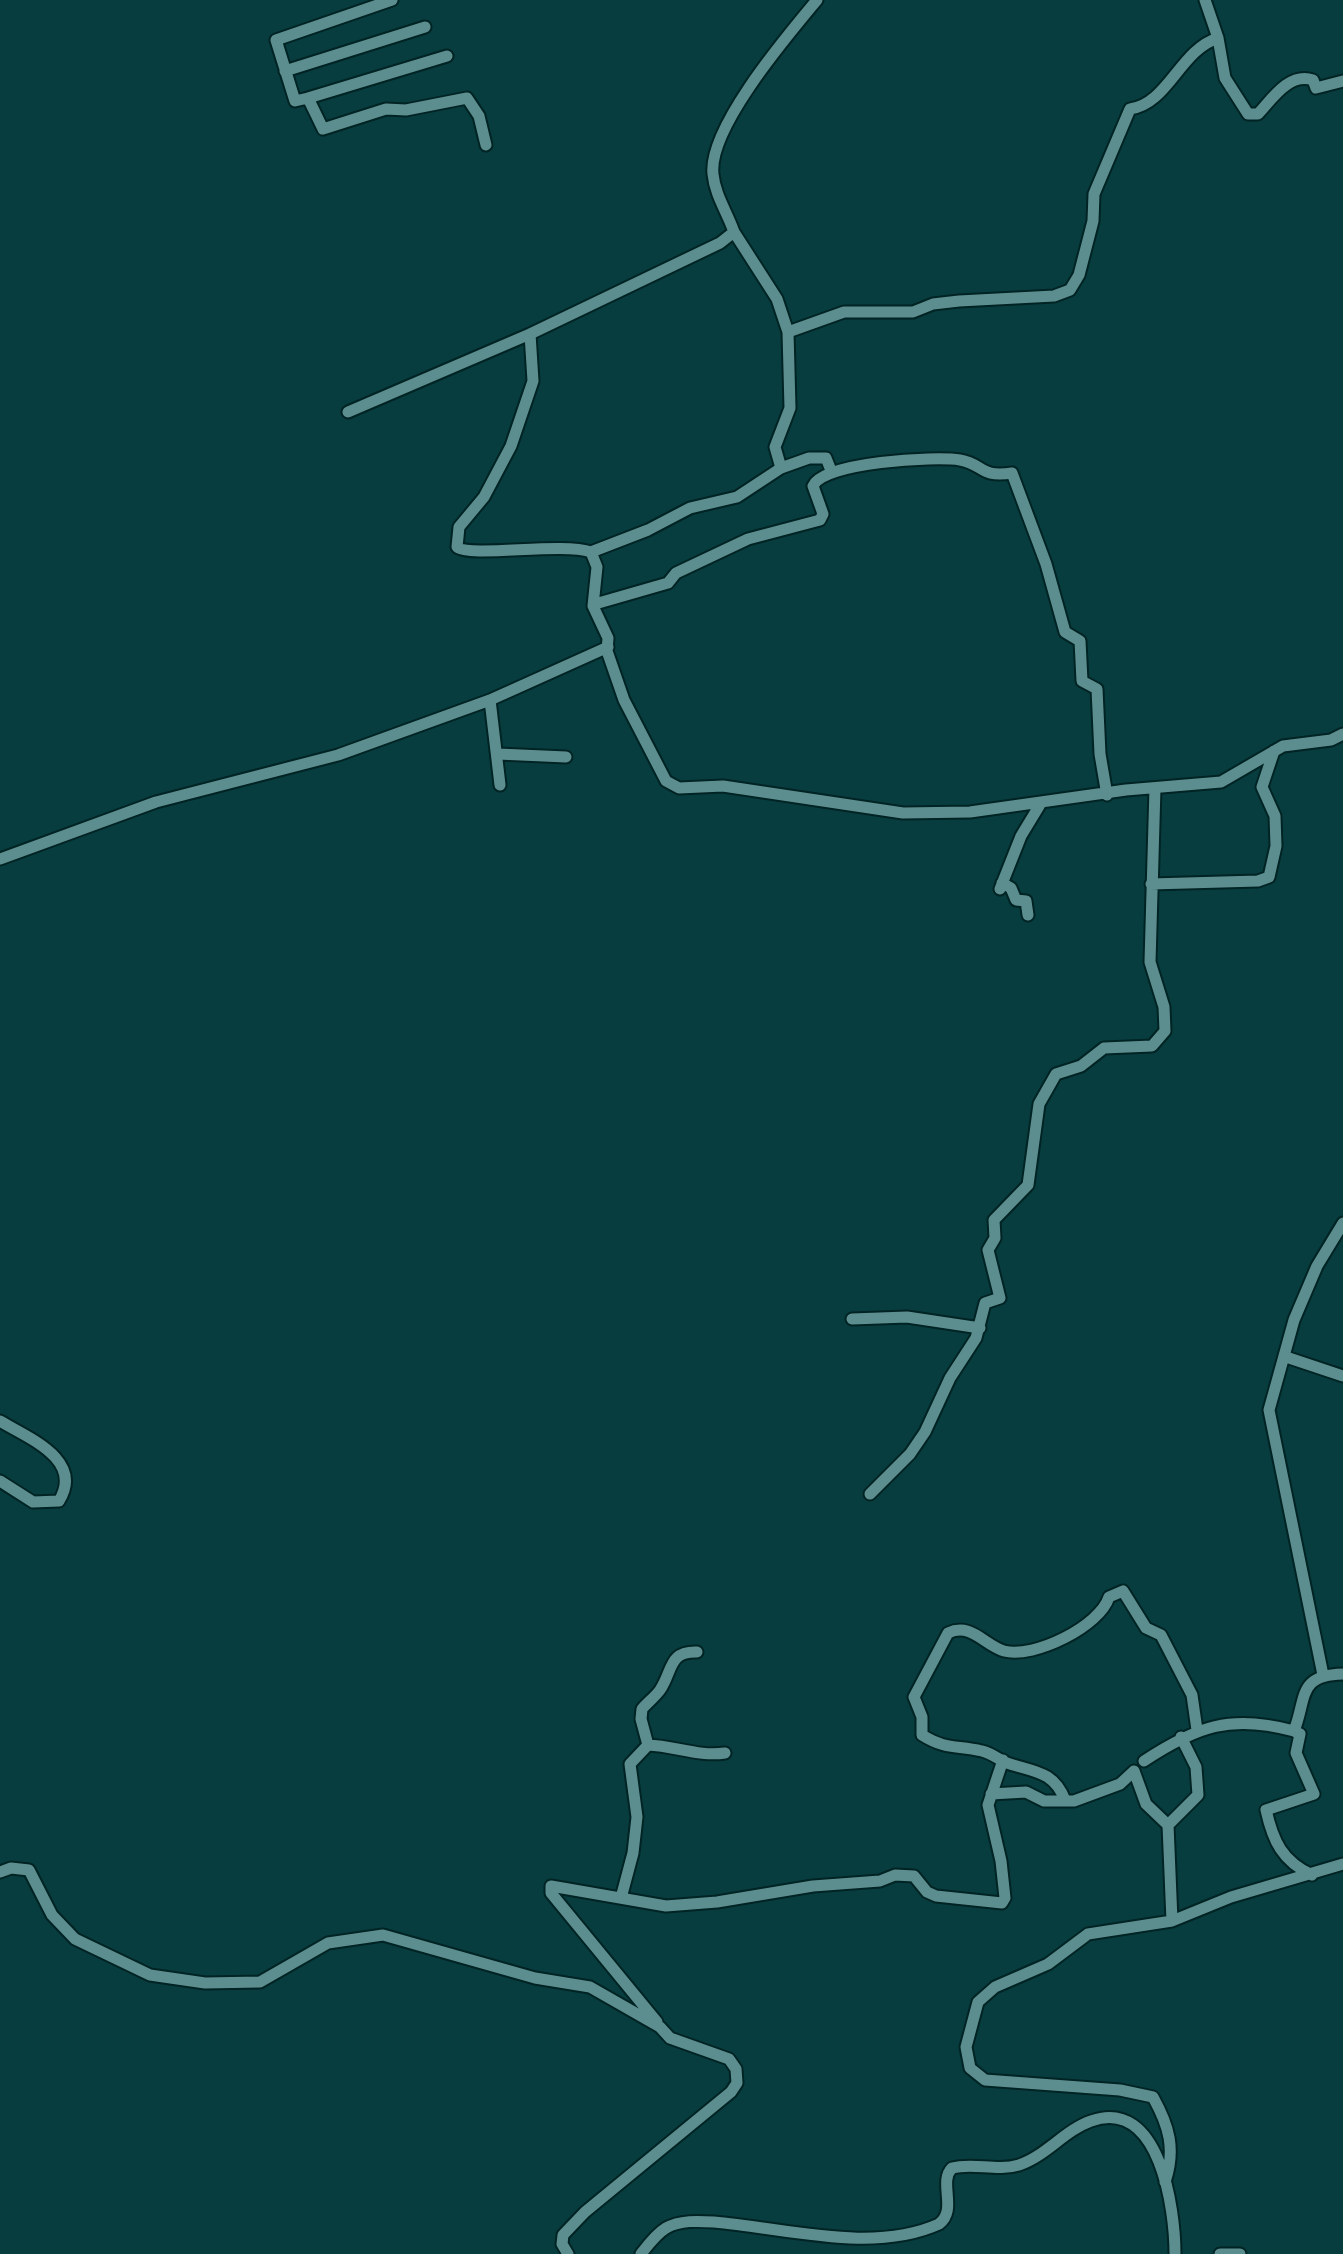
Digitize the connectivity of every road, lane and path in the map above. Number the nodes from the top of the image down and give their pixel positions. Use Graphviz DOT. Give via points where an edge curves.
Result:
graph roads {
  1 [pos="392,0"];
  2 [pos="817,0"];
  3 [pos="1205,0"];
  4 [pos="425,27"];
  5 [pos="1218,38"];
  6 [pos="447,56"];
  7 [pos="285,71"];
  8 [pos="1343,81"];
  9 [pos="308,98"];
  10 [pos="486,145"];
  11 [pos="734,232"];
  12 [pos="788,332"];
  13 [pos="530,334"];
  14 [pos="348,412"];
  15 [pos="781,468"];
  16 [pos="832,473"];
  17 [pos="591,552"];
  18 [pos="595,604"];
  19 [pos="608,647"];
  20 [pos="490,700"];
  21 [pos="1343,734"];
  22 [pos="1274,751"];
  23 [pos="498,754"];
  24 [pos="566,757"];
  25 [pos="500,785"];
  26 [pos="1155,788"];
  27 [pos="1107,795"];
  28 [pos="1041,803"];
  29 [pos="0,859"];
  30 [pos="1151,884"];
  31 [pos="1028,915"];
  32 [pos="1343,1223"];
  33 [pos="852,1319"];
  34 [pos="980,1328"];
  35 [pos="1286,1357"];
  36 [pos="1343,1376"];
  37 [pos="0,1421"];
  38 [pos="0,1481"];
  39 [pos="870,1494"];
  40 [pos="697,1652"];
  41 [pos="1343,1674"];
  42 [pos="1323,1675"];
  43 [pos="1197,1730"];
  44 [pos="1294,1731"];
  45 [pos="1181,1737"];
  46 [pos="648,1745"];
  47 [pos="725,1753"];
  48 [pos="1003,1760"];
  49 [pos="1144,1761"];
  50 [pos="991,1794"];
  51 [pos="1065,1800"];
  52 [pos="1168,1825"];
  53 [pos="1343,1864"];
  54 [pos="0,1872"];
  55 [pos="1312,1875"];
  56 [pos="621,1898"];
  57 [pos="1172,1921"];
  58 [pos="660,2027"];
  59 [pos="1165,2182"];
  60 [pos="568,2254"];
  61 [pos="641,2254"];
  62 [pos="1175,2254"];
  63 [pos="1220,2254"];
  64 [pos="1240,2254"];
  1 -- 7 [label="street" via="276,40"];
  2 -- 11 [label="street" via="751,85 717,146 717,195"];
  3 -- 5 [label="street"];
  4 -- 7 [label="street"];
  5 -- 8 [label="street" via="1225,78 1248,114 1258,114 1272,96 1299,79 1313,80 1316,88"];
  5 -- 12 [label="street" via="1183,62 1150,103 1130,109 1094,194 1093,221 1070,290 1054,296 933,304 913,312 844,312"];
  6 -- 9 [label="street"];
  7 -- 9 [label="street" via="295,101"];
  9 -- 10 [label="street" via="323,129 386,109 467,98 479,116"];
  11 -- 12 [label="street" via="777,299"];
  11 -- 13 [label="street"];
  12 -- 15 [label="street" via="790,408 775,447"];
  13 -- 14 [label="street"];
  13 -- 17 [label="street" via="533,381 511,446 484,497 459,527 457,547 470,552 536,546"];
  15 -- 16 [label="street" via="822,456"];
  15 -- 17 [label="street" via="737,497 690,508"];
  16 -- 18 [label="street" via="813,486 822,518 748,539 676,573 668,583"];
  16 -- 27 [label="street" via="943,459 963,461 991,475 1014,474 1065,632 1080,641 1082,681 1097,689"];
  17 -- 18 [label="street" via="597,567"];
  18 -- 19 [label="street"];
  19 -- 20 [label="street"];
  19 -- 28 [label="street" via="624,700 648,748 666,781 679,788 723,786 903,813"];
  20 -- 23 [label="street"];
  20 -- 29 [label="street" via="338,755 156,802"];
  21 -- 22 [label="street"];
  22 -- 26 [label="street" via="1221,782"];
  22 -- 30 [label="street" via="1262,787 1275,816 1269,877"];
  23 -- 24 [label="street"];
  23 -- 25 [label="street"];
  26 -- 27 [label="street"];
  26 -- 30 [label="street"];
  27 -- 28 [label="street"];
  28 -- 31 [label="street" via="1001,886 1011,888 1016,900 1026,901"];
  30 -- 34 [label="street" via="1150,962 1163,1002 1165,1031 1152,1046 1104,1048 1081,1066 1056,1074 1039,1104 1028,1185 994,1220 995,1238 988,1250 1000,1298 986,1301"];
  32 -- 35 [label="street" via="1312,1276"];
  33 -- 34 [label="street" via="907,1317"];
  34 -- 39 [label="street" via="917,1445"];
  35 -- 36 [label="street"];
  35 -- 42 [label="street" via="1274,1384 1269,1419"];
  37 -- 38 [label="street" via="57,1457 64,1490 59,1501 41,1504"];
  40 -- 46 [label="street" via="675,1657 661,1689 642,1709"];
  41 -- 42 [label="street"];
  42 -- 44 [label="street" via="1303,1696"];
  43 -- 44 [label="street" via="1245,1722"];
  43 -- 45 [label="street"];
  43 -- 48 [label="street" via="1192,1695 1161,1635 1146,1628 1123,1591 1109,1597 1102,1612 1048,1646 1007,1651 962,1630 944,1637 914,1697 922,1717 920,1732 941,1746 985,1751"];
  44 -- 55 [label="street" via="1300,1734 1296,1753 1314,1794 1266,1810 1277,1847"];
  45 -- 49 [label="street"];
  45 -- 52 [label="street" via="1196,1767 1198,1795"];
  46 -- 47 [label="street" via="667,1744 704,1756"];
  46 -- 56 [label="street" via="630,1764 637,1817"];
  48 -- 50 [label="street"];
  48 -- 51 [label="street" via="1043,1772"];
  50 -- 51 [label="street" via="1026,1792 1044,1801"];
  50 -- 56 [label="street" via="989,1815 1004,1881 1002,1903 936,1896 914,1876 903,1875 703,1903 655,1906"];
  51 -- 52 [label="street" via="1120,1784 1134,1771 1146,1804"];
  52 -- 57 [label="street"];
  53 -- 55 [label="street"];
  54 -- 58 [label="street" via="29,1870 52,1915 75,1939 150,1975 205,1983 260,1982 328,1943 383,1935 535,1978 590,1987"];
  55 -- 57 [label="street" via="1231,1897"];
  56 -- 58 [label="street" via="550,1888"];
  57 -- 59 [label="street" via="1088,1934 1048,1964 995,1987 978,2002 966,2047 970,2068 985,2080 1153,2097 1169,2126"];
  58 -- 60 [label="street" via="670,2038 729,2059 737,2083 725,2099 645,2159 576,2221 563,2235"];
  59 -- 61 [label="street" via="1155,2149 1140,2130 1105,2117 1014,2167 952,2168 943,2221 919,2234 845,2246 697,2221 668,2226"];
  59 -- 62 [label="street"];
  63 -- 64 [label="street"];
}
